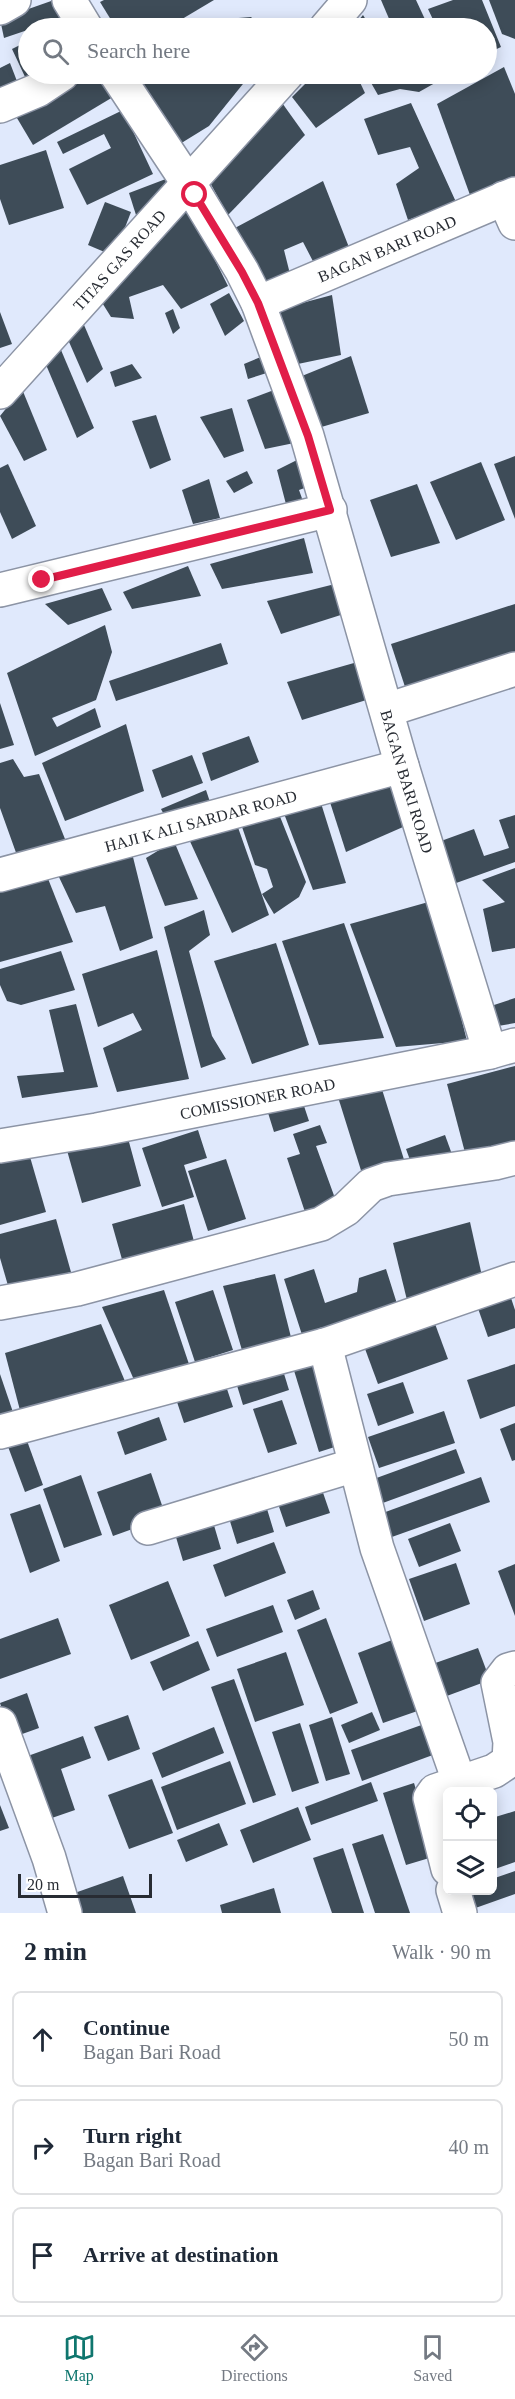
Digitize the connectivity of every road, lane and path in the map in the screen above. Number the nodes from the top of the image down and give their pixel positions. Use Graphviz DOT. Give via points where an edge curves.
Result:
graph roads {
  1 [pos="15,0"];
  2 [pos="69,0"];
  3 [pos="350,0"];
  4 [pos="0,8"];
  5 [pos="80,18"];
  6 [pos="335,18"];
  7 [pos="47,84"];
  8 [pos="123,84"];
  9 [pos="278,84"];
  10 [pos="0,106"];
  11 [pos="188,183"];
  12 [pos="511,205"];
  13 [pos="258,303"];
  14 [pos="0,392"];
  15 [pos="330,510"];
  16 [pos="0,590"];
  17 [pos="515,669"];
  18 [pos="387,710"];
  19 [pos="402,766"];
  20 [pos="0,875"];
  21 [pos="502,1048"];
  22 [pos="0,1146"];
  23 [pos="515,1158"];
  24 [pos="515,1279"];
  25 [pos="0,1303"];
  26 [pos="325,1346"];
  27 [pos="0,1432"];
  28 [pos="355,1465"];
  29 [pos="148,1528"];
  30 [pos="515,1668"];
  31 [pos="0,1726"];
  32 [pos="459,1781"];
  33 [pos="443,1852"];
  34 [pos="455,1895"];
  35 [pos="65,1913"];
  36 [pos="460,1913"];
  1 -- 4 [label="street"];
  2 -- 5 [label="street"];
  3 -- 6 [label="street"];
  7 -- 10 [label="street"];
  8 -- 11 [label="street, BAGAN BARI ROAD"];
  9 -- 11 [label="street, TITAS GAS ROAD"];
  11 -- 13 [label="street, BAGAN BARI ROAD"];
  11 -- 14 [label="street, TITAS GAS ROAD"];
  12 -- 13 [label="street, BAGAN BARI ROAD"];
  13 -- 15 [label="street, BAGAN BARI ROAD" via="308,436"];
  15 -- 16 [label="street"];
  15 -- 18 [label="street, BAGAN BARI ROAD"];
  17 -- 18 [label="street"];
  18 -- 19 [label="street, BAGAN BARI ROAD"];
  19 -- 20 [label="street, HAJI K ALI SARDAR ROAD"];
  19 -- 21 [label="street, BAGAN BARI ROAD"];
  21 -- 22 [label="street, COMISSIONER ROAD"];
  23 -- 25 [label="street" via="388,1179 371,1185 346,1209 321,1224 77,1289"];
  24 -- 26 [label="street"];
  26 -- 27 [label="street"];
  26 -- 28 [label="street"];
  28 -- 29 [label="street"];
  28 -- 32 [label="street" via="377,1548"];
  30 -- 32 [label="street" via="508,1670 498,1683 510,1742 509,1761 494,1771"];
  31 -- 35 [label="street"];
  32 -- 33 [label="street" via="435,1791 430,1798"];
  34 -- 36 [label="street"];
}
